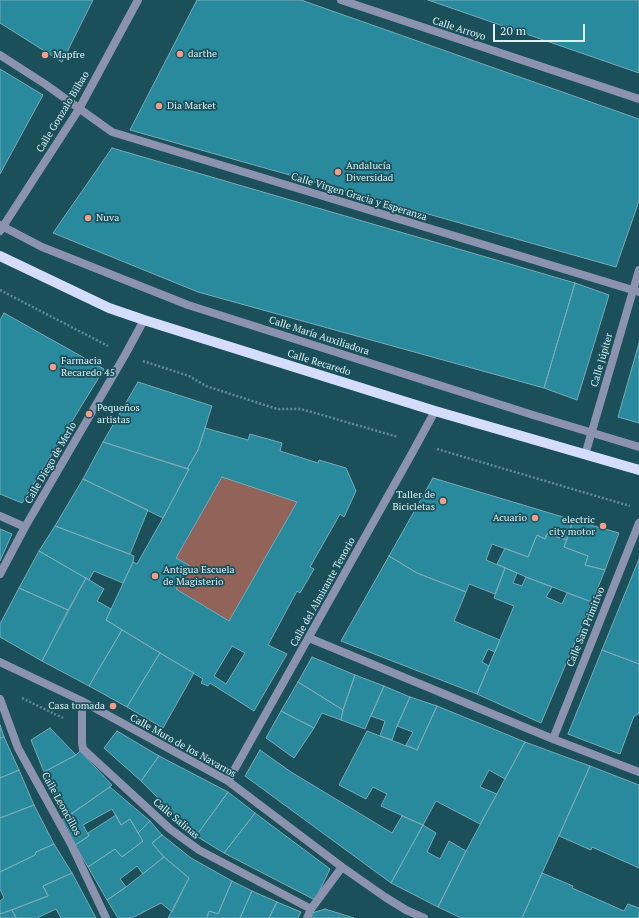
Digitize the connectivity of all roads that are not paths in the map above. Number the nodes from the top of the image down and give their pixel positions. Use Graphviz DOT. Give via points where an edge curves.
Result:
graph roads {
  1 [pos="138,0"];
  2 [pos="341,0"];
  3 [pos="0,55"];
  4 [pos="639,99"];
  5 [pos="79,109"];
  6 [pos="1,227"];
  7 [pos="0,256"];
  8 [pos="639,270"];
  9 [pos="636,291"];
  10 [pos="144,320"];
  11 [pos="435,411"];
  12 [pos="592,432"];
  13 [pos="639,447"];
  14 [pos="584,455"];
  15 [pos="639,470"];
  16 [pos="0,516"];
  17 [pos="639,523"];
  18 [pos="25,527"];
  19 [pos="0,574"];
  20 [pos="309,638"];
  21 [pos="0,662"];
  22 [pos="0,699"];
  23 [pos="82,701"];
  24 [pos="552,739"];
  25 [pos="639,772"];
  26 [pos="228,781"];
  27 [pos="342,867"];
  28 [pos="311,909"];
  29 [pos="106,918"];
  30 [pos="307,918"];
  31 [pos="424,918"];
  1 -- 5 [label="street, Calle Gonzalo Bilbao"];
  2 -- 4 [label="street, Calle Arroyo"];
  3 -- 5 [label="street, Calle Virgen Gracia y Esperanza"];
  5 -- 6 [label="street, Calle Gonzalo Bilbao"];
  5 -- 9 [label="street, Calle Virgen Gracia y Esperanza" via="112,132"];
  6 -- 12 [label="street, Calle María Auxiliadora" via="42,247 188,305"];
  7 -- 10 [label="main road, Calle Recaredo" via="109,308"];
  8 -- 9 [label="street, Calle Júpiter"];
  9 -- 12 [label="street, Calle Júpiter"];
  10 -- 11 [label="main road, Calle Recaredo"];
  10 -- 18 [label="street, Calle Diego de Merlo"];
  11 -- 14 [label="main road, Calle Recaredo"];
  11 -- 20 [label="street, Calle del Almirante Tenorio"];
  12 -- 13 [label="street, Calle María Auxiliadora"];
  12 -- 14 [label="street, Calle Júpiter"];
  14 -- 15 [label="main road, Calle Recaredo"];
  16 -- 18 [label="street"];
  17 -- 24 [label="street, Calle San Primitivo"];
  18 -- 19 [label="street, Calle Diego de Merlo"];
  20 -- 24 [label="street"];
  20 -- 26 [label="street, Calle del Almirante Tenorio"];
  21 -- 23 [label="street, Calle Muro de los Navarros"];
  22 -- 29 [label="street, Calle Leoncillos" via="18,748 71,844"];
  23 -- 26 [label="street, Calle Muro de los Navarros"];
  23 -- 28 [label="street, Calle Salinas" via="83,749 170,829 199,850"];
  24 -- 25 [label="street"];
  26 -- 27 [label="street, Calle Muro de los Navarros"];
  27 -- 28 [label="street"];
  27 -- 31 [label="street, Calle Muro de los Navarros" via="385,897"];
  28 -- 30 [label="street"];
}
